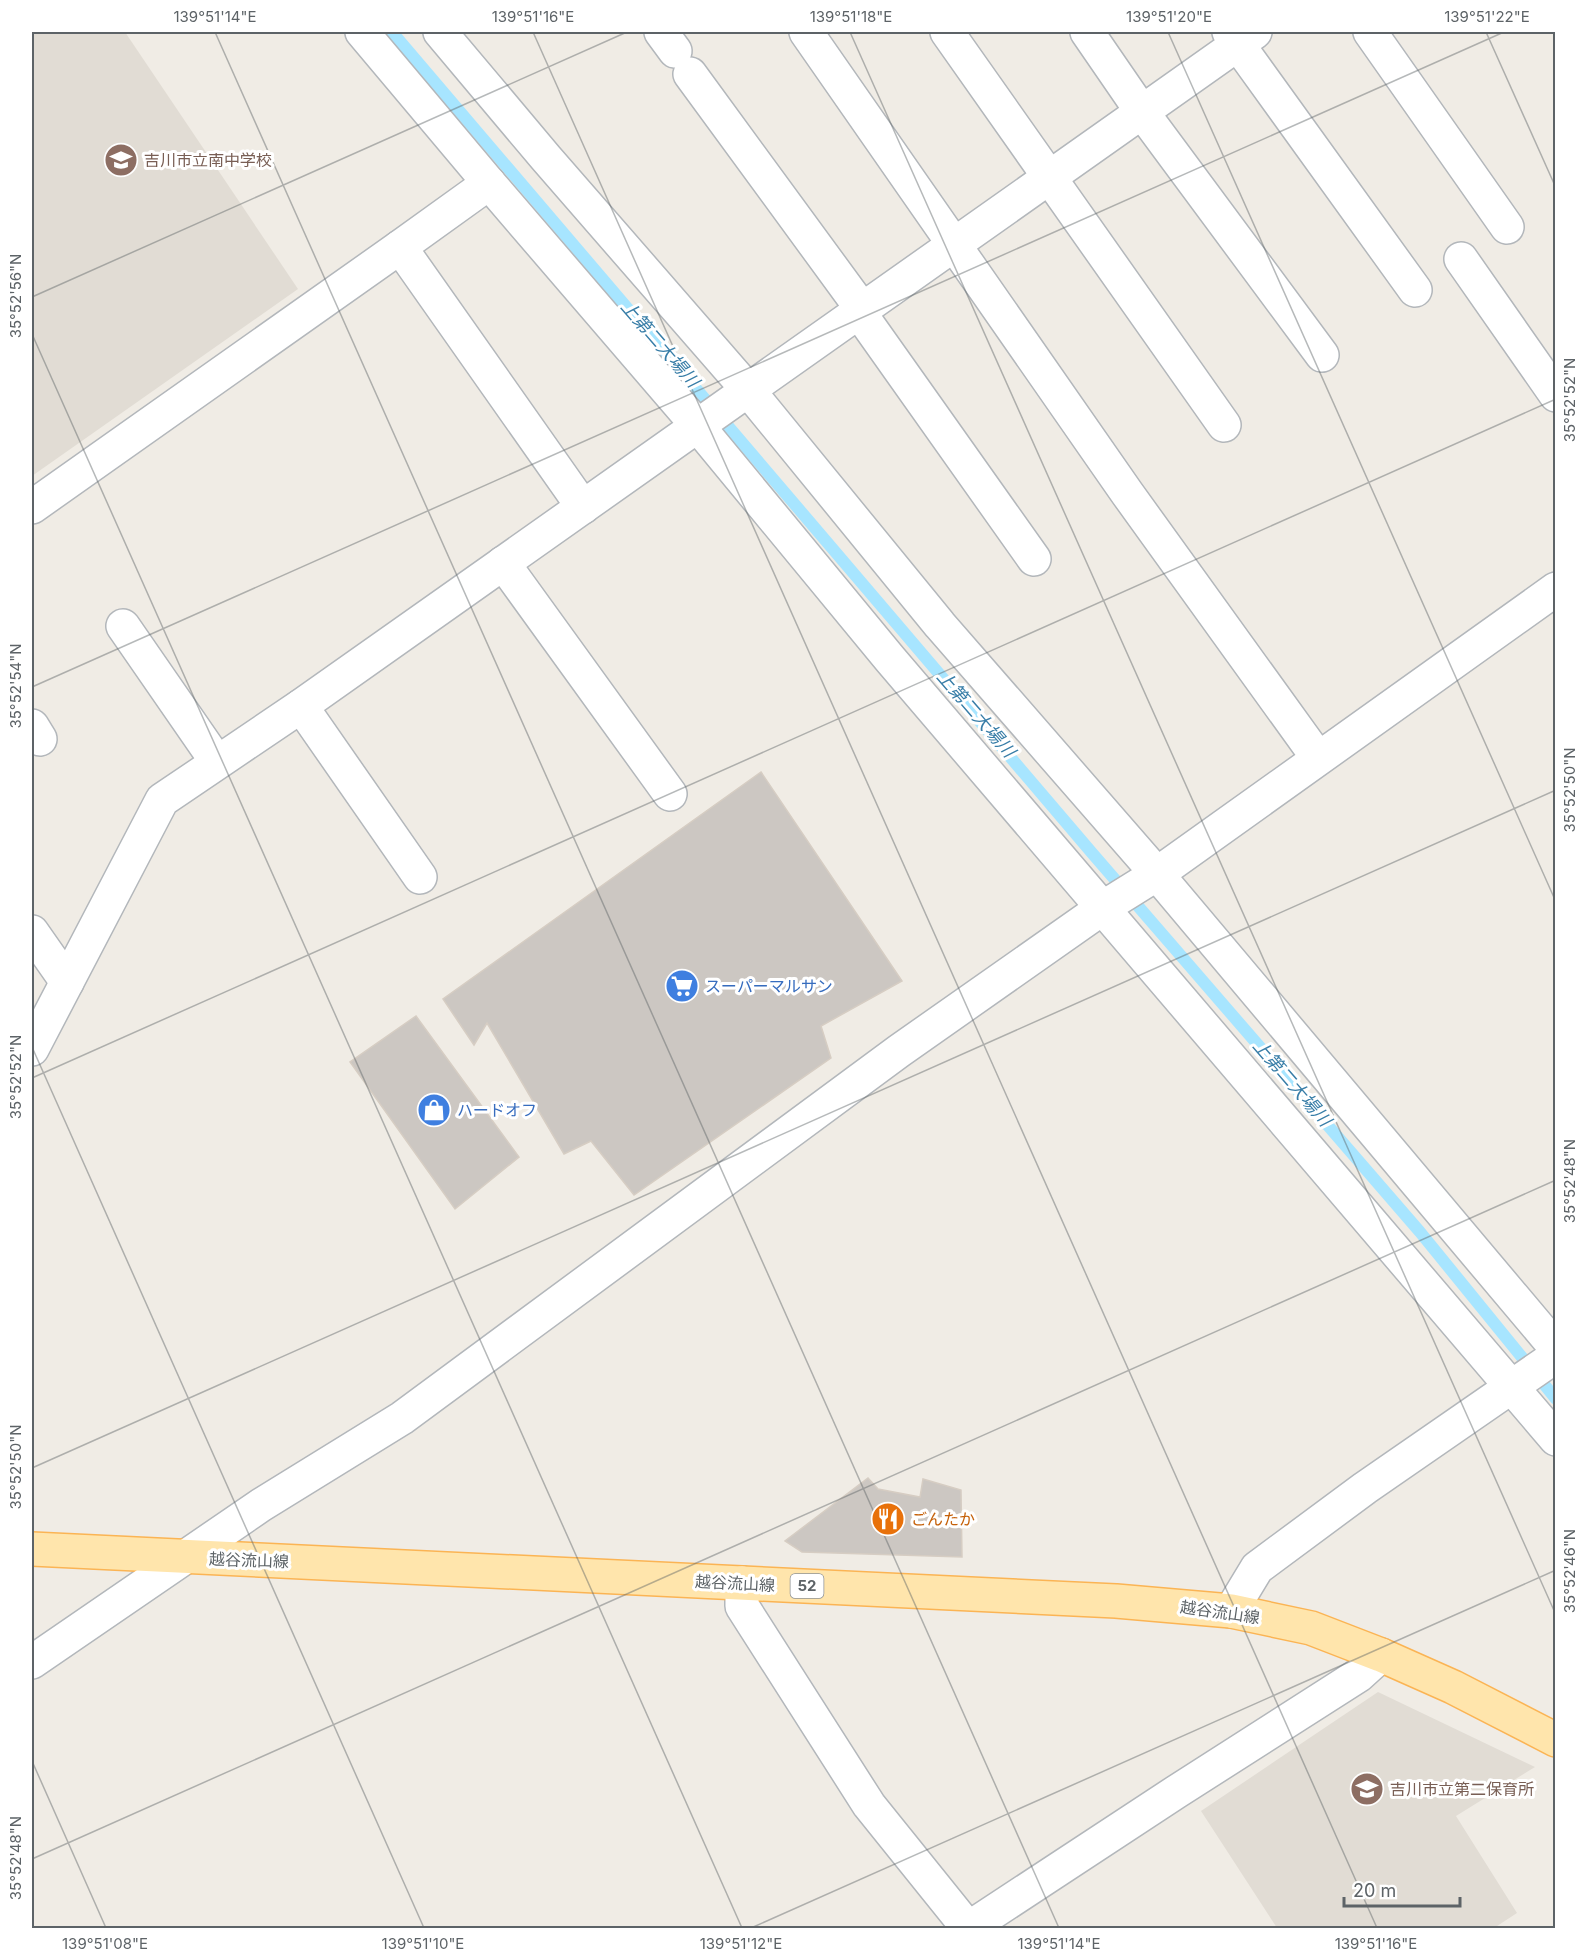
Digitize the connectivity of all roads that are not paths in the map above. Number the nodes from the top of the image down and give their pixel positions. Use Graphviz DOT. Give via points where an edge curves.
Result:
graph roads {
  1 [pos="362,32"];
  2 [pos="440,32"];
  3 [pos="806,32"];
  4 [pos="947,32"];
  5 [pos="1087,32"];
  6 [pos="1370,32"];
  7 [pos="1241,36"];
  8 [pos="675,52"];
  9 [pos="1142,112"];
  10 [pos="1050,177"];
  11 [pos="489,183"];
  12 [pos="1508,227"];
  13 [pos="955,244"];
  14 [pos="400,248"];
  15 [pos="1461,259"];
  16 [pos="1415,290"];
  17 [pos="861,311"];
  18 [pos="1322,355"];
  19 [pos="748,390"];
  20 [pos="1556,395"];
  21 [pos="697,425"];
  22 [pos="1224,425"];
  23 [pos="32,507"];
  24 [pos="583,507"];
  25 [pos="1034,559"];
  26 [pos="503,563"];
  27 [pos="1556,589"];
  28 [pos="123,626"];
  29 [pos="301,706"];
  30 [pos="1318,758"];
  31 [pos="217,762"];
  32 [pos="670,794"];
  33 [pos="1157,874"];
  34 [pos="420,877"];
  35 [pos="1104,907"];
  36 [pos="32,932"];
  37 [pos="67,982"];
  38 [pos="32,1049"];
  39 [pos="1556,1348"];
  40 [pos="1556,1356"];
  41 [pos="1511,1388"];
  42 [pos="1556,1439"];
  43 [pos="32,1549"];
  44 [pos="183,1558"];
  45 [pos="742,1583"];
  46 [pos="1231,1611"];
  47 [pos="1381,1655"];
  48 [pos="32,1662"];
  49 [pos="1556,1740"];
  50 [pos="969,1929"];
  1 -- 11 [label="street"];
  2 -- 19 [label="street"];
  3 -- 13 [label="street"];
  4 -- 10 [label="street"];
  5 -- 9 [label="street"];
  6 -- 12 [label="street"];
  7 -- 9 [label="street"];
  7 -- 16 [label="street"];
  8 -- 17 [label="street"];
  9 -- 10 [label="street"];
  9 -- 18 [label="street"];
  10 -- 13 [label="street"];
  10 -- 22 [label="street"];
  11 -- 14 [label="street"];
  11 -- 21 [label="street"];
  13 -- 17 [label="street"];
  13 -- 30 [label="street" via="1127,493"];
  14 -- 23 [label="street"];
  14 -- 24 [label="street"];
  15 -- 20 [label="street"];
  17 -- 19 [label="street"];
  17 -- 25 [label="street"];
  19 -- 21 [label="street"];
  19 -- 33 [label="street" via="940,624"];
  21 -- 24 [label="street"];
  21 -- 35 [label="street" via="890,659"];
  24 -- 26 [label="street"];
  26 -- 29 [label="street"];
  26 -- 32 [label="street"];
  27 -- 30 [label="street"];
  28 -- 31 [label="street"];
  29 -- 31 [label="street"];
  29 -- 34 [label="street"];
  30 -- 33 [label="street"];
  31 -- 37 [label="street" via="162,800"];
  33 -- 35 [label="street"];
  33 -- 39 [label="street"];
  35 -- 41 [label="street"];
  35 -- 44 [label="street" via="899,1051 402,1418"];
  36 -- 37 [label="street"];
  37 -- 38 [label="street"];
  40 -- 41 [label="street"];
  41 -- 42 [label="street"];
  41 -- 46 [label="street" via="1257,1568"];
  43 -- 44 [label="main road, 越谷流山線 / 52"];
  44 -- 45 [label="main road, 越谷流山線 / 52"];
  44 -- 48 [label="street"];
  45 -- 46 [label="main road, 越谷流山線 / 52" via="1116,1601"];
  45 -- 50 [label="street" via="742,1606 869,1805"];
  46 -- 47 [label="main road, 越谷流山線 / 52" via="1311,1628"];
  47 -- 49 [label="main road, 越谷流山線 / 52"];
  47 -- 50 [label="street" via="1359,1675"];
}
